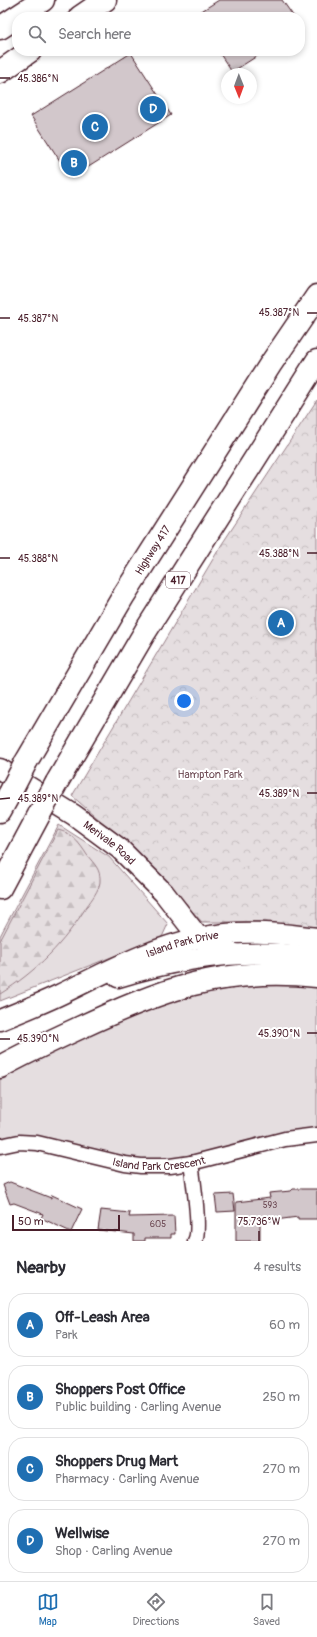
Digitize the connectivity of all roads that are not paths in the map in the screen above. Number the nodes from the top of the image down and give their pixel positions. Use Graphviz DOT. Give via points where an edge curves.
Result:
graph roads {
  1 [pos="43,0"];
  2 [pos="105,0"];
  3 [pos="25,12"];
  4 [pos="87,12"];
  5 [pos="12,20"];
  6 [pos="0,28"];
  7 [pos="23,56"];
  8 [pos="0,72"];
  9 [pos="317,296"];
  10 [pos="317,361"];
  11 [pos="311,374"];
  12 [pos="0,769"];
  13 [pos="5,802"];
  14 [pos="0,888"];
  15 [pos="199,938"];
  16 [pos="317,938"];
  17 [pos="235,954"];
  18 [pos="317,957"];
  19 [pos="317,976"];
  20 [pos="57,996"];
  21 [pos="0,1020"];
  22 [pos="0,1067"];
  23 [pos="317,1135"];
  24 [pos="0,1146"];
  25 [pos="191,1163"];
  26 [pos="195,1241"];
  1 -- 3 [label="main road"];
  2 -- 4 [label="main road"];
  5 -- 6 [label="main road"];
  7 -- 8 [label="main road"];
  9 -- 13 [label="main road, Highway 417, bridge" via="270,364 124,595"];
  10 -- 11 [label="main road, 417"];
  11 -- 14 [label="main road, 417, bridge" via="145,632 57,782"];
  12 -- 15 [label="main road, Merivale Road" via="74,815 120,849 164,893"];
  15 -- 16 [label="main road, Island Park Drive" via="258,932"];
  15 -- 17 [label="main road" via="214,947"];
  15 -- 20 [label="main road, Island Park Drive" via="142,955"];
  17 -- 18 [label="main road, Island Park Drive"];
  17 -- 20 [label="main road, Island Park Drive" via="145,969"];
  19 -- 22 [label="main road" via="245,974 184,986 127,1006"];
  20 -- 21 [label="main road, Island Park Drive"];
  23 -- 25 [label="street, Island Park Crescent" via="285,1139"];
  24 -- 25 [label="street, Island Park Crescent" via="24,1142 47,1144 111,1162 141,1166"];
  25 -- 26 [label="street" via="197,1224"];
}
